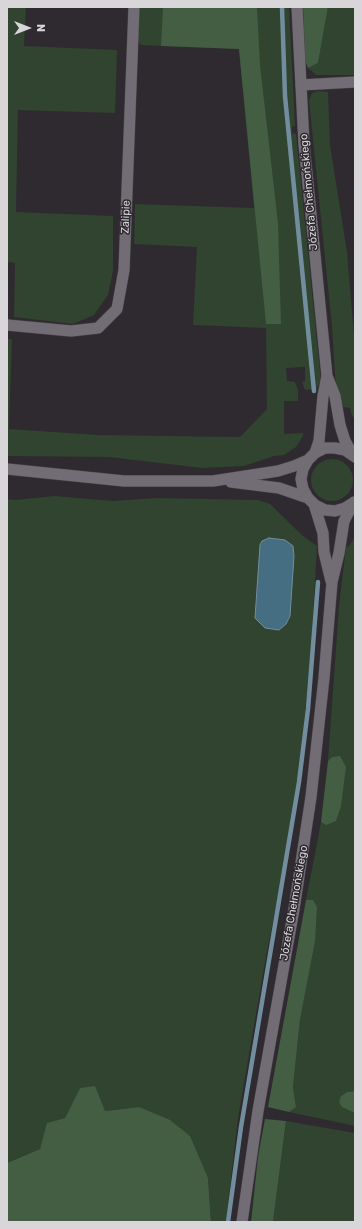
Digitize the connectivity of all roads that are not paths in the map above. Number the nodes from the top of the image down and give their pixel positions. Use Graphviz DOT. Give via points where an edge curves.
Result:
graph roads {
  1 [pos="134,7"];
  2 [pos="297,7"];
  3 [pos="355,82"];
  4 [pos="301,85"];
  5 [pos="7,325"];
  6 [pos="327,376"];
  7 [pos="311,456"];
  8 [pos="355,456"];
  9 [pos="7,469"];
  10 [pos="219,480"];
  11 [pos="311,501"];
  12 [pos="354,502"];
  13 [pos="332,582"];
  14 [pos="242,1222"];
  1 -- 5 [label="street, Zalipie" via="124,270 117,309 98,328 71,331"];
  2 -- 4 [label="street, Józefa Chełmońskiego"];
  3 -- 4 [label="street"];
  4 -- 6 [label="street, Józefa Chełmońskiego" via="308,187"];
  6 -- 7 [label="street, Józefa Chełmońskiego" via="319,441"];
  6 -- 8 [label="street, Józefa Chełmońskiego" via="336,396 345,441"];
  7 -- 8 [label="street" via="325,448 335,448"];
  7 -- 10 [label="street" via="294,466"];
  7 -- 11 [label="street, Józefa Chełmońskiego" via="303,469 301,479 303,489"];
  9 -- 10 [label="street" via="124,481"];
  10 -- 11 [label="street" via="279,488"];
  11 -- 12 [label="street" via="325,510 345,508"];
  11 -- 13 [label="street, Józefa Chełmońskiego" via="323,533 324,552"];
  12 -- 13 [label="street, Józefa Chełmońskiego" via="344,521"];
  13 -- 14 [label="street, Józefa Chełmońskiego" via="311,797 255,1129"];
}
